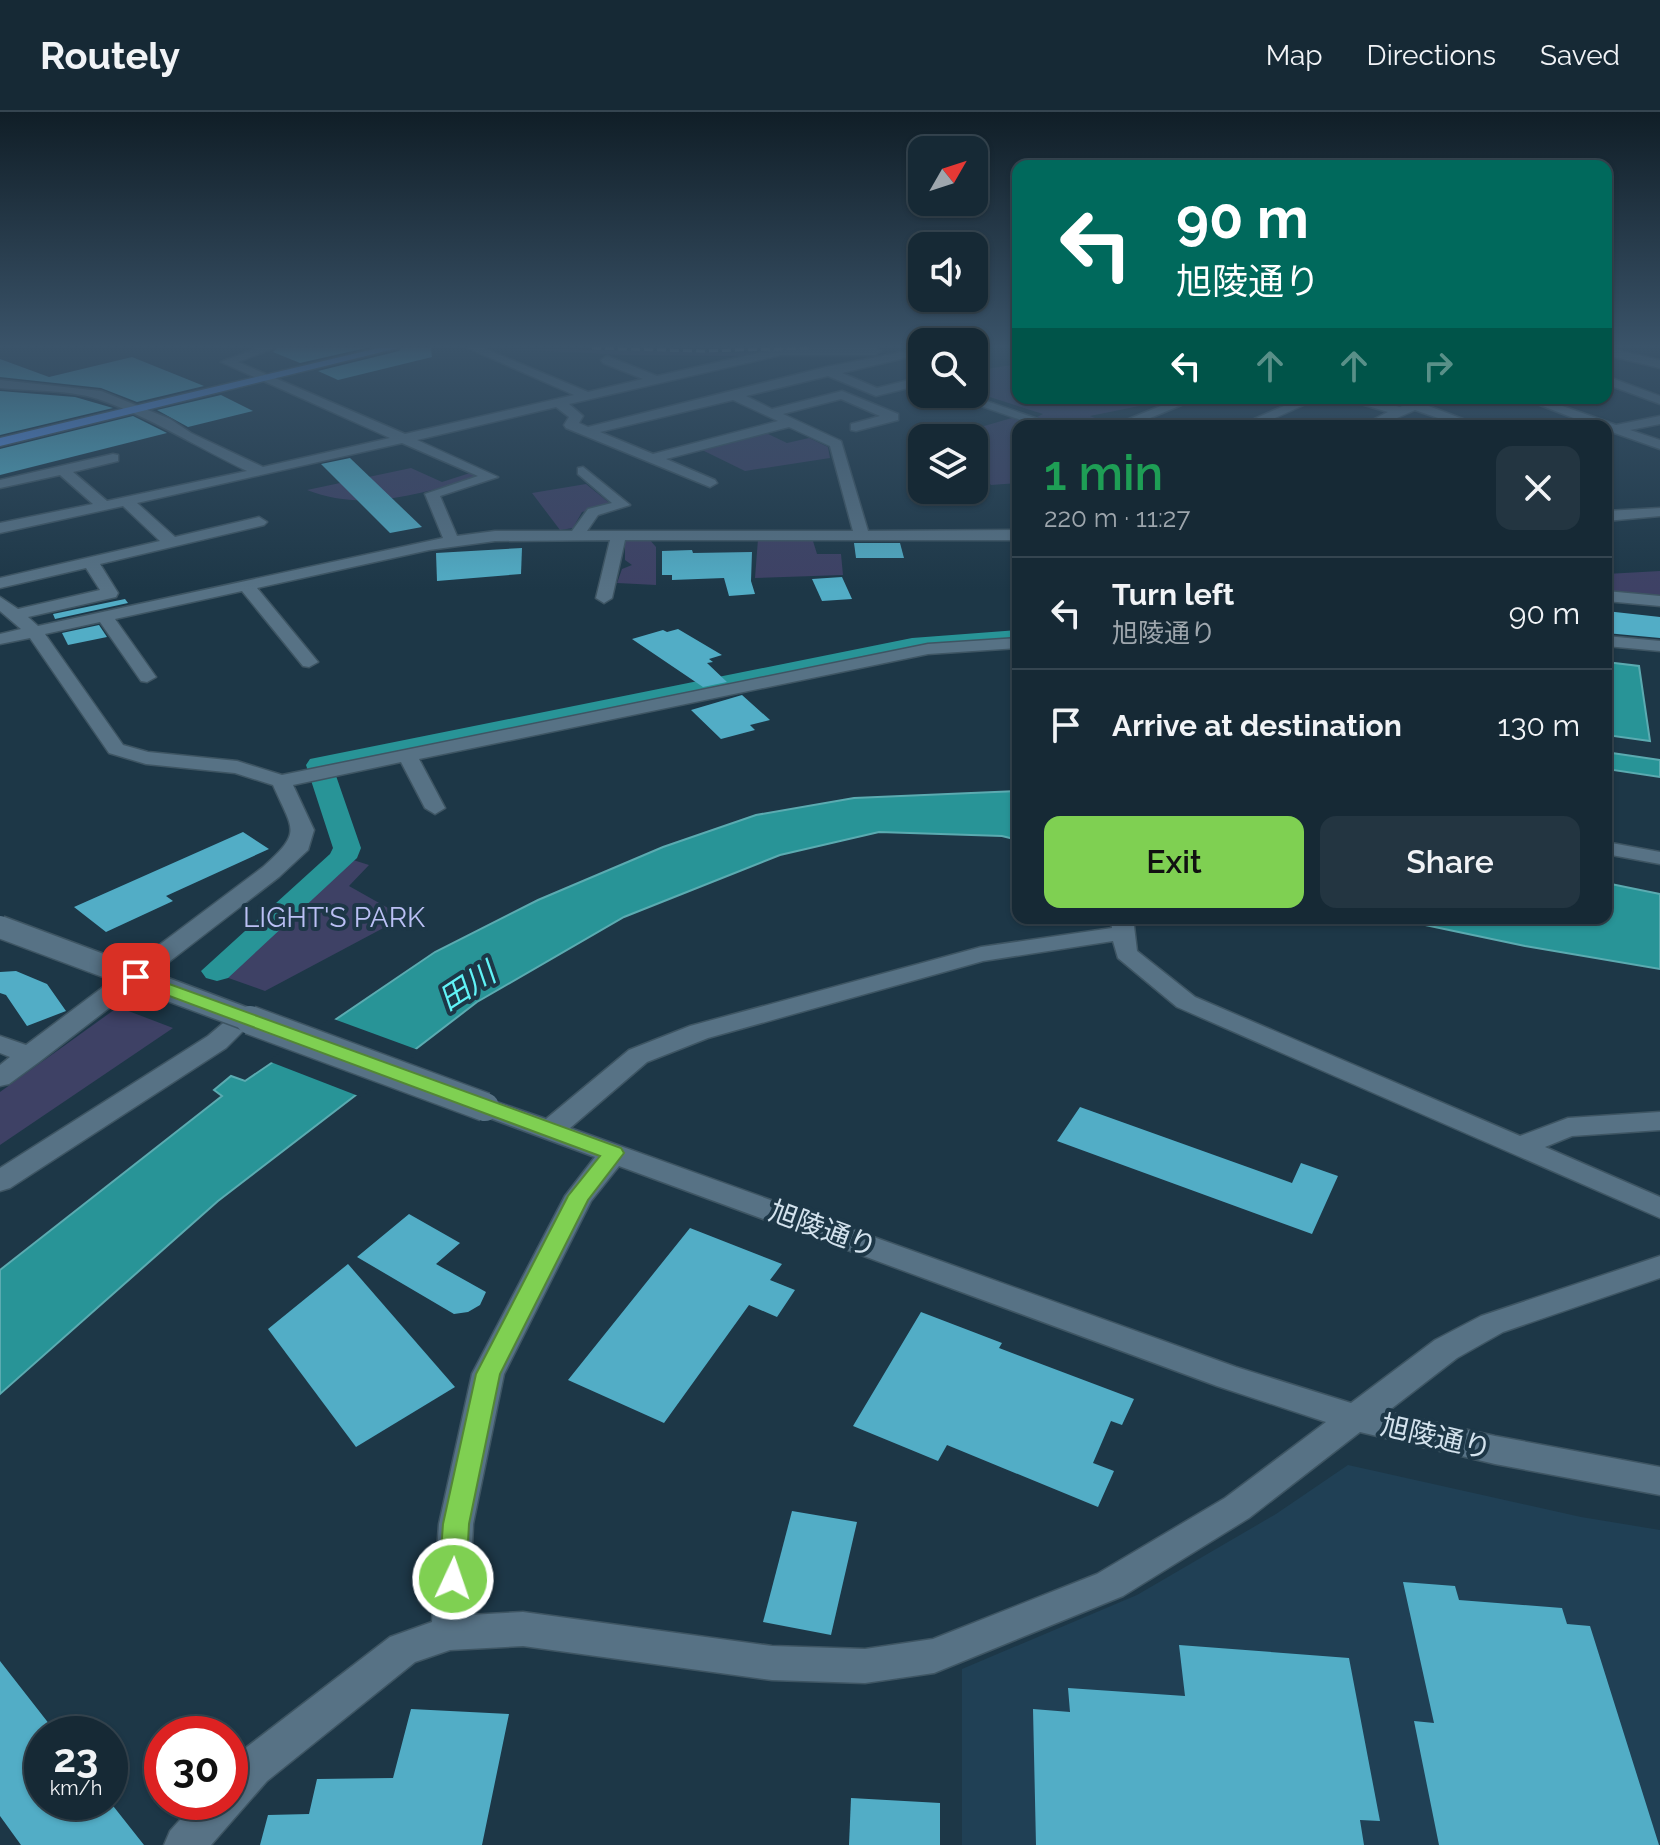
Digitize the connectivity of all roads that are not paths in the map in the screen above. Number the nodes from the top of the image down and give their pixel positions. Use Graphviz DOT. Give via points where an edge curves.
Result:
graph roads {
  1 [pos="54,429"];
  2 [pos="175,429"];
  3 [pos="381,429"];
  4 [pos="448,429"];
  5 [pos="579,429"];
  6 [pos="598,429"];
  7 [pos="765,429"];
  8 [pos="805,429"];
  9 [pos="1612,431"];
  10 [pos="585,432"];
  11 [pos="404,439"];
  12 [pos="0,442"];
  13 [pos="1660,445"];
  14 [pos="113,458"];
  15 [pos="651,459"];
  16 [pos="63,470"];
  17 [pos="583,471"];
  18 [pos="261,472"];
  19 [pos="710,483"];
  20 [pos="0,484"];
  21 [pos="126,501"];
  22 [pos="104,506"];
  23 [pos="0,507"];
  24 [pos="1660,512"];
  25 [pos="1612,516"];
  26 [pos="259,522"];
  27 [pos="18,524"];
  28 [pos="0,528"];
  29 [pos="619,535"];
  30 [pos="1012,535"];
  31 [pos="576,536"];
  32 [pos="862,536"];
  33 [pos="452,542"];
  34 [pos="172,543"];
  35 [pos="90,562"];
  36 [pos="0,583"];
  37 [pos="246,585"];
  38 [pos="1612,597"];
  39 [pos="604,598"];
  40 [pos="1660,601"];
  41 [pos="7,608"];
  42 [pos="105,617"];
  43 [pos="35,632"];
  44 [pos="0,639"];
  45 [pos="1612,642"];
  46 [pos="1012,643"];
  47 [pos="1660,646"];
  48 [pos="309,662"];
  49 [pos="147,677"];
  50 [pos="407,755"];
  51 [pos="281,781"];
  52 [pos="435,808"];
  53 [pos="1612,849"];
  54 [pos="1660,858"];
  55 [pos="1122,926"];
  56 [pos="0,927"];
  57 [pos="244,1018"];
  58 [pos="0,1044"];
  59 [pos="30,1056"];
  60 [pos="0,1078"];
  61 [pos="1660,1121"];
  62 [pos="550,1130"];
  63 [pos="1519,1147"];
  64 [pos="614,1153"];
  65 [pos="0,1181"];
  66 [pos="1660,1208"];
  67 [pos="1660,1267"];
  68 [pos="1355,1418"];
  69 [pos="1660,1481"];
  70 [pos="450,1633"];
  71 [pos="248,1773"];
  72 [pos="207,1820"];
  73 [pos="184,1845"];
  1 -- 12 [label="highway"];
  2 -- 18 [label="street"];
  3 -- 11 [label="street"];
  4 -- 11 [label="street"];
  5 -- 10 [label="street"];
  6 -- 10 [label="street"];
  7 -- 15 [label="street"];
  8 -- 32 [label="street" via="836,444"];
  9 -- 13 [label="street"];
  10 -- 15 [label="street"];
  11 -- 18 [label="street"];
  11 -- 33 [label="street" via="491,477 432,494"];
  14 -- 16 [label="street"];
  15 -- 19 [label="street"];
  16 -- 20 [label="street"];
  16 -- 22 [label="street"];
  17 -- 31 [label="street" via="623,505 593,512"];
  18 -- 21 [label="street"];
  21 -- 22 [label="street"];
  21 -- 34 [label="street"];
  22 -- 27 [label="street"];
  23 -- 27 [label="street"];
  24 -- 25 [label="street"];
  26 -- 34 [label="street"];
  27 -- 28 [label="street"];
  29 -- 31 [label="street"];
  29 -- 32 [label="street"];
  29 -- 39 [label="street"];
  30 -- 32 [label="street"];
  31 -- 33 [label="street"];
  33 -- 37 [label="street"];
  34 -- 35 [label="street"];
  35 -- 36 [label="street"];
  35 -- 41 [label="street" via="110,593"];
  37 -- 42 [label="street"];
  37 -- 48 [label="street"];
  38 -- 40 [label="street"];
  41 -- 43 [label="street"];
  42 -- 43 [label="street"];
  42 -- 49 [label="street"];
  43 -- 44 [label="street"];
  43 -- 51 [label="street" via="116,749 146,758 237,767"];
  45 -- 47 [label="street"];
  46 -- 50 [label="street" via="928,649"];
  50 -- 51 [label="street"];
  50 -- 52 [label="street"];
  51 -- 59 [label="street" via="303,830 300,845"];
  53 -- 54 [label="street"];
  55 -- 62 [label="street" via="981,954 699,1032 638,1056"];
  55 -- 63 [label="street" via="1126,953 1186,1002"];
  56 -- 57 [label="street, 旭陵通り, bridge"];
  57 -- 62 [label="street, 旭陵通り, bridge"];
  57 -- 65 [label="street" via="217,1042"];
  58 -- 59 [label="street"];
  59 -- 60 [label="street"];
  61 -- 63 [label="street" via="1568,1127"];
  62 -- 64 [label="street, 旭陵通り"];
  63 -- 66 [label="street"];
  64 -- 68 [label="street, 旭陵通り" via="1228,1377"];
  64 -- 70 [label="street" via="579,1196 488,1374 456,1524"];
  67 -- 68 [label="street" via="1492,1324 1446,1349"];
  68 -- 69 [label="street, 旭陵通り"];
  68 -- 70 [label="street" via="1237,1508 1110,1585 934,1656 865,1666 772,1663 523,1629"];
  70 -- 71 [label="street" via="403,1649"];
  72 -- 73 [label="street"];
}
